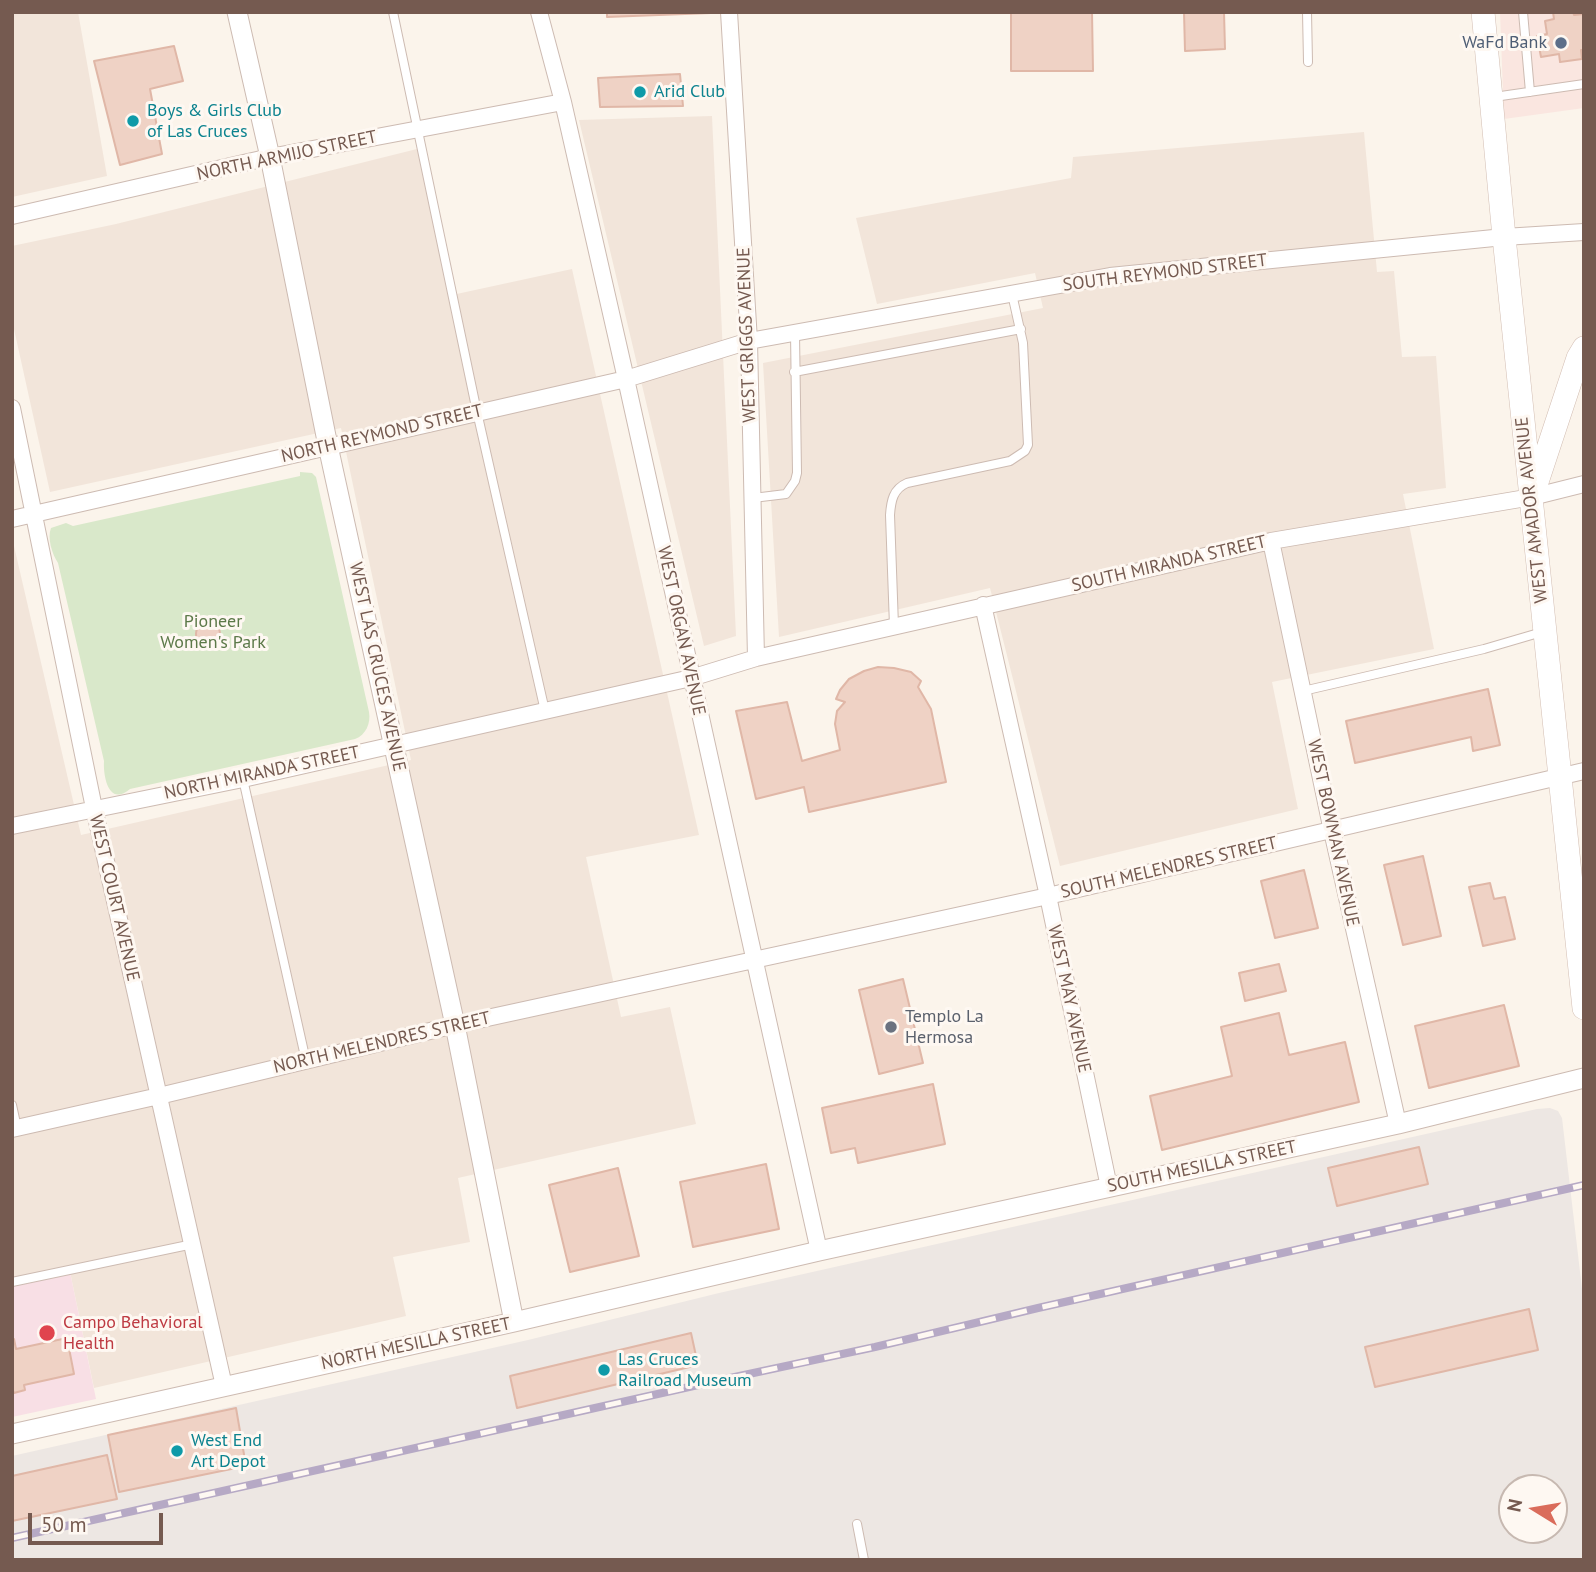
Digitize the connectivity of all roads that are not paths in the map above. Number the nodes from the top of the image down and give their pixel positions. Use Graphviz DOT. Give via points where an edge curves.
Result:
graph roads {
  1 [pos="237,12"];
  2 [pos="393,12"];
  3 [pos="539,12"];
  4 [pos="729,12"];
  5 [pos="1307,12"];
  6 [pos="1483,12"];
  7 [pos="1523,12"];
  8 [pos="1308,62"];
  9 [pos="1584,84"];
  10 [pos="1531,92"];
  11 [pos="1491,97"];
  12 [pos="563,102"];
  13 [pos="418,129"];
  14 [pos="270,157"];
  15 [pos="12,216"];
  16 [pos="1584,232"];
  17 [pos="1504,237"];
  18 [pos="1012,294"];
  19 [pos="1021,329"];
  20 [pos="795,332"];
  21 [pos="749,341"];
  22 [pos="1584,348"];
  23 [pos="794,372"];
  24 [pos="626,379"];
  25 [pos="12,408"];
  26 [pos="477,412"];
  27 [pos="328,446"];
  28 [pos="1584,484"];
  29 [pos="753,498"];
  30 [pos="1532,498"];
  31 [pos="33,514"];
  32 [pos="12,519"];
  33 [pos="1271,541"];
  34 [pos="983,606"];
  35 [pos="894,626"];
  36 [pos="1545,631"];
  37 [pos="756,658"];
  38 [pos="691,678"];
  39 [pos="1303,691"];
  40 [pos="545,711"];
  41 [pos="394,745"];
  42 [pos="1584,771"];
  43 [pos="1559,777"];
  44 [pos="243,779"];
  45 [pos="94,808"];
  46 [pos="12,826"];
  47 [pos="1332,831"];
  48 [pos="1048,895"];
  49 [pos="753,960"];
  50 [pos="1584,1007"];
  51 [pos="456,1025"];
  52 [pos="306,1060"];
  53 [pos="1584,1078"];
  54 [pos="159,1096"];
  55 [pos="12,1105"];
  56 [pos="1398,1124"];
  57 [pos="15,1128"];
  58 [pos="1109,1187"];
  59 [pos="192,1244"];
  60 [pos="819,1251"];
  61 [pos="12,1282"];
  62 [pos="514,1322"];
  63 [pos="224,1386"];
  64 [pos="12,1434"];
  65 [pos="857,1524"];
  66 [pos="864,1560"];
  1 -- 14 [label="street, WEST LAS CRUCES AVENUE"];
  2 -- 13 [label="lane"];
  3 -- 12 [label="street, WEST ORGAN AVENUE"];
  4 -- 21 [label="street, WEST GRIGGS AVENUE"];
  5 -- 8 [label="lane"];
  6 -- 11 [label="main road, WEST AMADOR AVENUE"];
  7 -- 10 [label="lane"];
  9 -- 10 [label="lane"];
  10 -- 11 [label="lane"];
  11 -- 17 [label="main road, WEST AMADOR AVENUE"];
  12 -- 13 [label="street, NORTH ARMIJO STREET"];
  12 -- 24 [label="street, WEST ORGAN AVENUE"];
  13 -- 14 [label="street, NORTH ARMIJO STREET"];
  13 -- 26 [label="lane"];
  14 -- 15 [label="street, NORTH ARMIJO STREET"];
  14 -- 27 [label="street, WEST LAS CRUCES AVENUE"];
  16 -- 17 [label="street, SOUTH REYMOND STREET"];
  17 -- 18 [label="street, SOUTH REYMOND STREET" via="1110,276"];
  17 -- 30 [label="main road, WEST AMADOR AVENUE"];
  18 -- 19 [label="lane"];
  18 -- 20 [label="street, SOUTH REYMOND STREET"];
  19 -- 23 [label="lane"];
  19 -- 35 [label="lane" via="1028,445 1010,461 907,483 894,494 890,504"];
  20 -- 21 [label="street, SOUTH REYMOND STREET"];
  20 -- 23 [label="lane"];
  21 -- 24 [label="street, NORTH REYMOND STREET"];
  21 -- 29 [label="street, WEST GRIGGS AVENUE"];
  22 -- 30 [label="main road"];
  23 -- 29 [label="lane" via="795,481 786,494"];
  24 -- 26 [label="street, NORTH REYMOND STREET"];
  24 -- 38 [label="street, WEST ORGAN AVENUE"];
  25 -- 31 [label="street, WEST COURT AVENUE"];
  26 -- 27 [label="street, NORTH REYMOND STREET"];
  26 -- 40 [label="lane"];
  27 -- 31 [label="street, NORTH REYMOND STREET"];
  27 -- 41 [label="street, WEST LAS CRUCES AVENUE"];
  28 -- 30 [label="street, SOUTH MIRANDA STREET"];
  29 -- 37 [label="street, WEST GRIGGS AVENUE"];
  30 -- 33 [label="street, SOUTH MIRANDA STREET"];
  30 -- 36 [label="main road, WEST AMADOR AVENUE"];
  31 -- 32 [label="street, NORTH REYMOND STREET"];
  31 -- 45 [label="street, WEST COURT AVENUE"];
  33 -- 34 [label="street, SOUTH MIRANDA STREET"];
  33 -- 39 [label="street, WEST BOWMAN AVENUE"];
  34 -- 35 [label="street, SOUTH MIRANDA STREET"];
  34 -- 48 [label="street, WEST MAY AVENUE"];
  35 -- 37 [label="street, SOUTH MIRANDA STREET"];
  36 -- 39 [label="lane"];
  36 -- 43 [label="main road, WEST AMADOR AVENUE"];
  37 -- 38 [label="street, NORTH MIRANDA STREET"];
  38 -- 40 [label="street, NORTH MIRANDA STREET"];
  38 -- 49 [label="street, WEST ORGAN AVENUE"];
  39 -- 47 [label="street, WEST BOWMAN AVENUE"];
  40 -- 41 [label="street, NORTH MIRANDA STREET"];
  41 -- 44 [label="street, NORTH MIRANDA STREET"];
  41 -- 51 [label="street, WEST LAS CRUCES AVENUE"];
  42 -- 43 [label="street, SOUTH MELENDRES STREET"];
  43 -- 47 [label="street, SOUTH MELENDRES STREET"];
  43 -- 50 [label="main road, WEST AMADOR AVENUE"];
  44 -- 45 [label="street, NORTH MIRANDA STREET"];
  44 -- 52 [label="lane"];
  45 -- 46 [label="street, NORTH MIRANDA STREET"];
  45 -- 54 [label="street, WEST COURT AVENUE"];
  47 -- 48 [label="street, SOUTH MELENDRES STREET"];
  47 -- 56 [label="street, WEST BOWMAN AVENUE"];
  48 -- 49 [label="street, SOUTH MELENDRES STREET"];
  48 -- 58 [label="street, WEST MAY AVENUE"];
  49 -- 51 [label="street, NORTH MELENDRES STREET"];
  49 -- 60 [label="street, WEST ORGAN AVENUE"];
  51 -- 52 [label="street, NORTH MELENDRES STREET"];
  51 -- 62 [label="street, WEST LAS CRUCES AVENUE"];
  52 -- 54 [label="street, NORTH MELENDRES STREET"];
  53 -- 56 [label="street, SOUTH MESILLA STREET"];
  54 -- 57 [label="street, NORTH MELENDRES STREET"];
  54 -- 59 [label="street, WEST COURT AVENUE"];
  55 -- 57 [label="lane"];
  56 -- 58 [label="street, SOUTH MESILLA STREET"];
  58 -- 60 [label="street, SOUTH MESILLA STREET"];
  59 -- 61 [label="lane"];
  59 -- 63 [label="street, WEST COURT AVENUE"];
  60 -- 62 [label="street, NORTH MESILLA STREET"];
  62 -- 63 [label="street, NORTH MESILLA STREET"];
  63 -- 64 [label="street, NORTH MESILLA STREET"];
  65 -- 66 [label="lane"];
}
